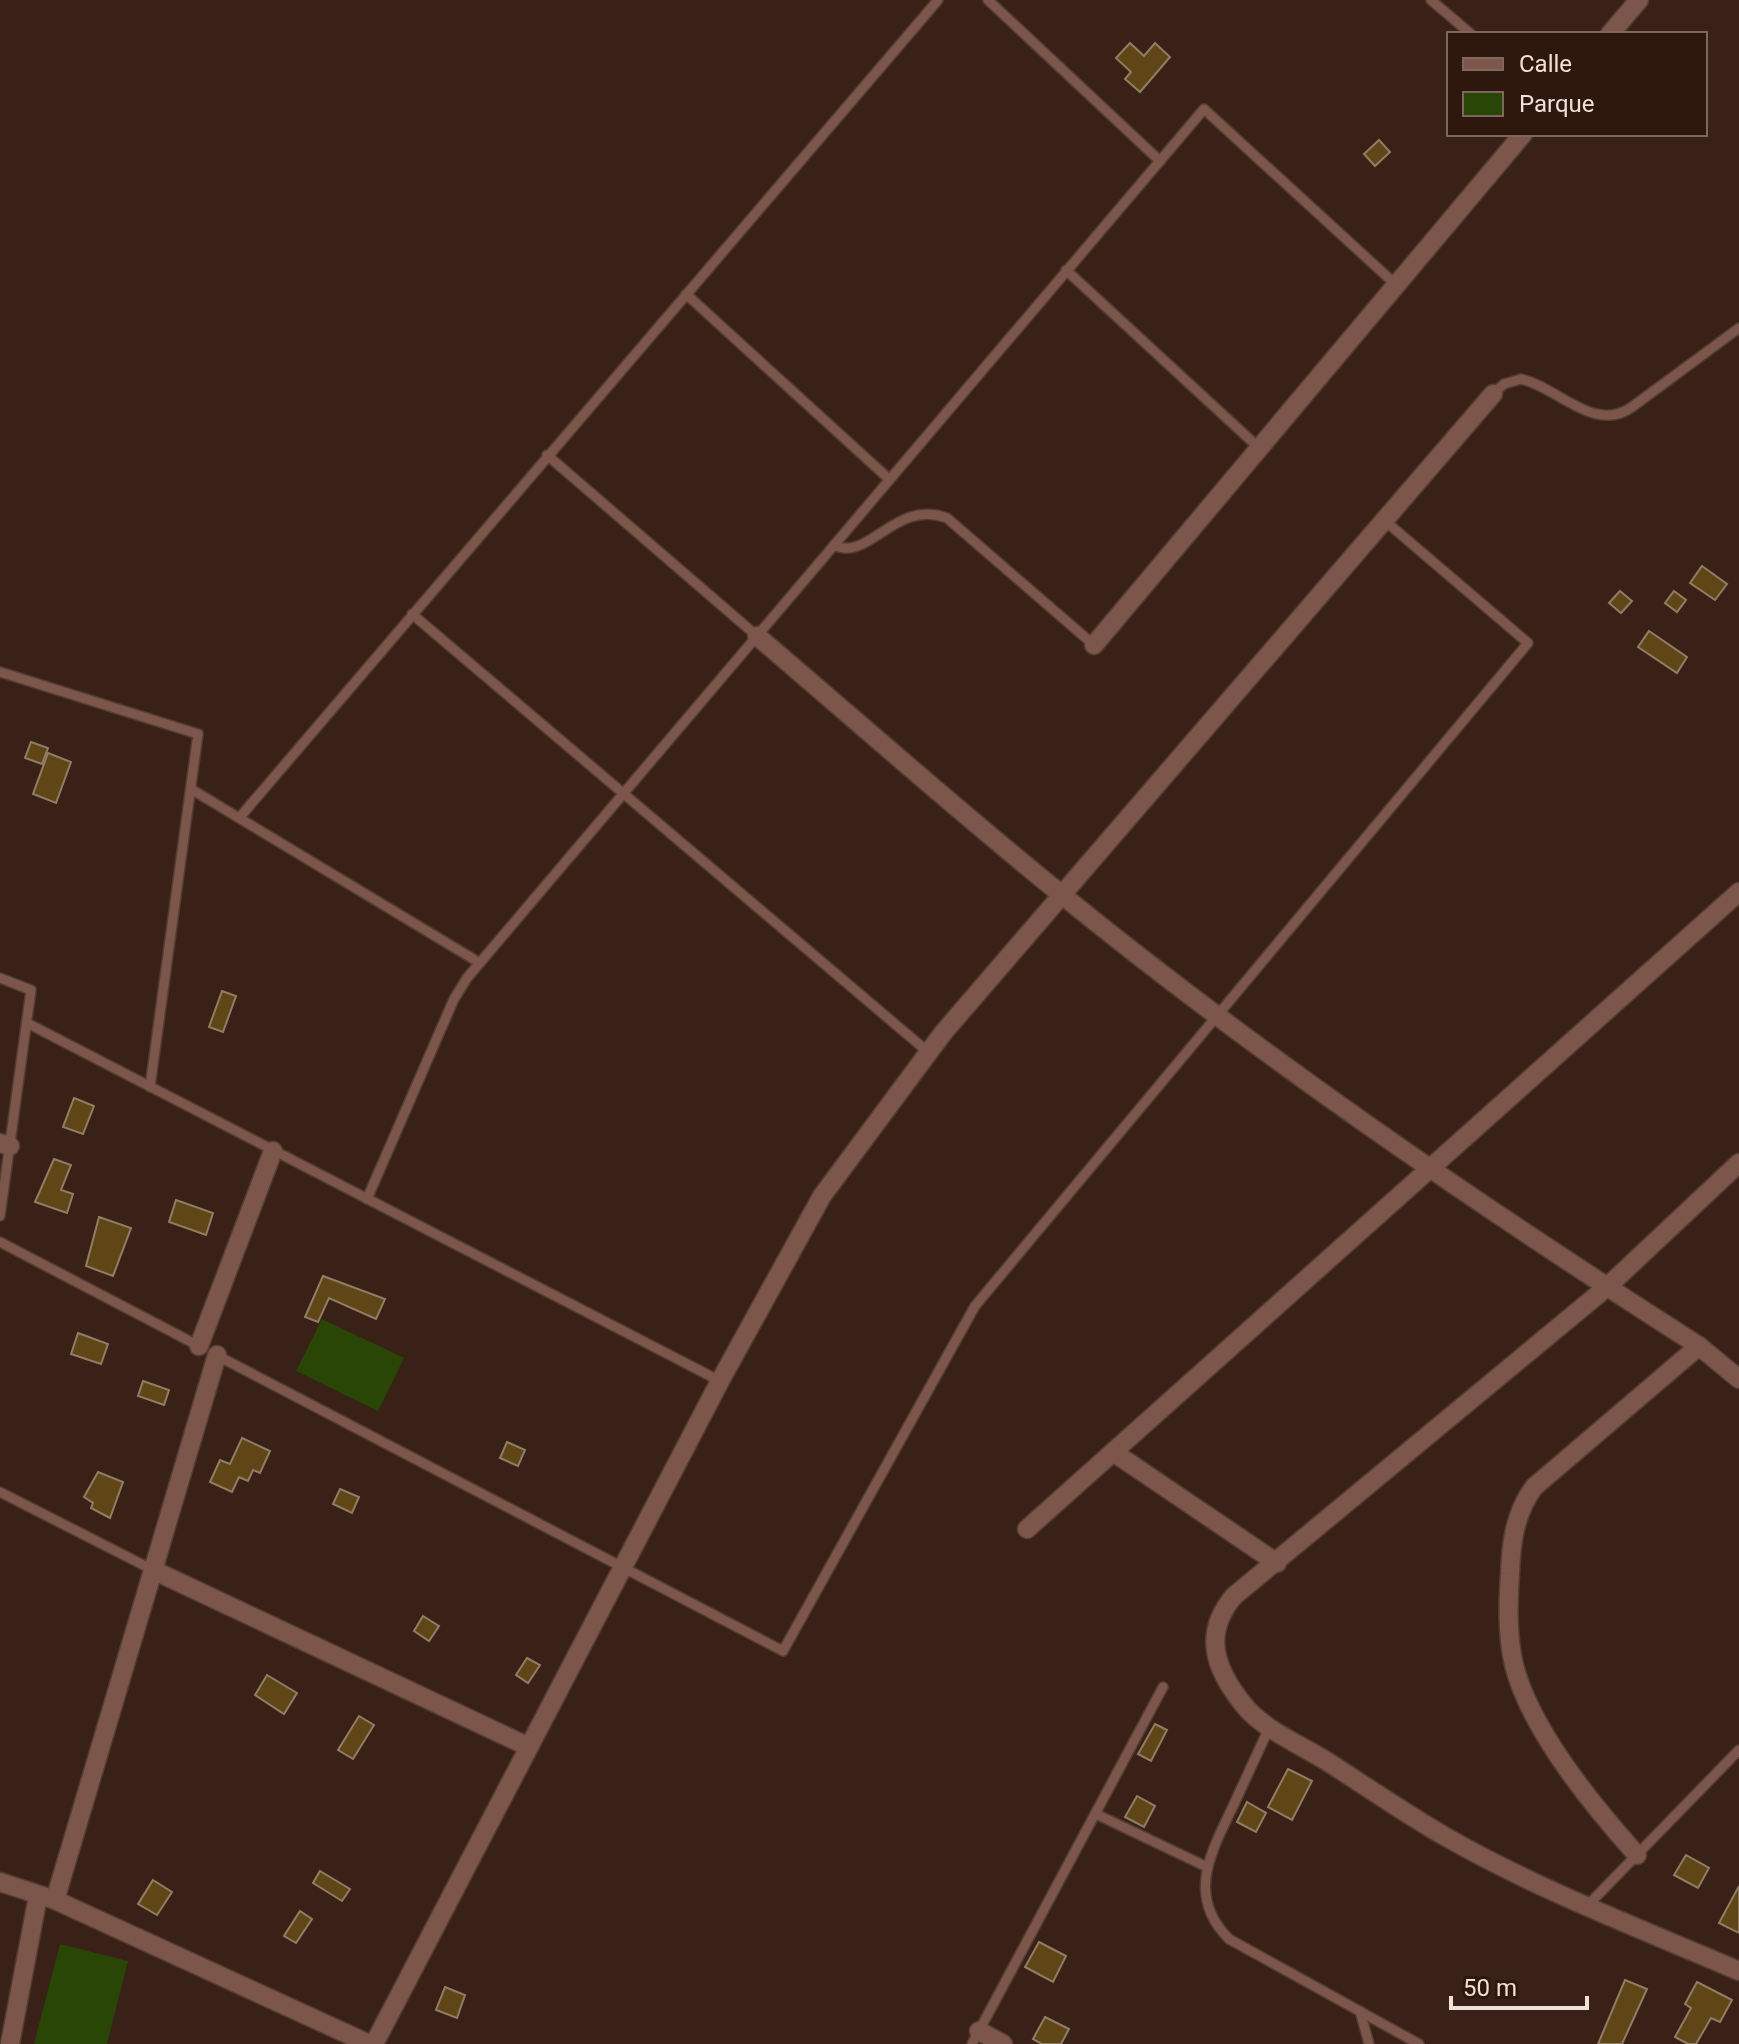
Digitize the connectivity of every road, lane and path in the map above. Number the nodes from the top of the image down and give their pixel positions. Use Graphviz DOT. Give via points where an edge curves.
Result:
graph roads {
  1 [pos="938,0"];
  2 [pos="988,0"];
  3 [pos="1431,0"];
  4 [pos="1639,0"];
  5 [pos="1469,32"];
  6 [pos="1612,32"];
  7 [pos="1521,136"];
  8 [pos="1160,161"];
  9 [pos="1066,270"];
  10 [pos="1394,283"];
  11 [pos="686,294"];
  12 [pos="1739,328"];
  13 [pos="1493,394"];
  14 [pos="1258,447"];
  15 [pos="547,455"];
  16 [pos="889,479"];
  17 [pos="1384,520"];
  18 [pos="834,545"];
  19 [pos="412,614"];
  20 [pos="757,636"];
  21 [pos="1094,645"];
  22 [pos="0,672"];
  23 [pos="191,789"];
  24 [pos="623,793"];
  25 [pos="240,817"];
  26 [pos="1739,892"];
  27 [pos="1062,895"];
  28 [pos="480,963"];
  29 [pos="0,978"];
  30 [pos="1217,1016"];
  31 [pos="27,1023"];
  32 [pos="928,1052"];
  33 [pos="150,1087"];
  34 [pos="5,1144"];
  35 [pos="273,1151"];
  36 [pos="1739,1163"];
  37 [pos="1430,1172"];
  38 [pos="367,1199"];
  39 [pos="0,1216"];
  40 [pos="0,1242"];
  41 [pos="1607,1287"];
  42 [pos="199,1346"];
  43 [pos="1699,1346"];
  44 [pos="217,1355"];
  45 [pos="1739,1379"];
  46 [pos="720,1381"];
  47 [pos="1113,1452"];
  48 [pos="0,1492"];
  49 [pos="1027,1529"];
  50 [pos="1277,1563"];
  51 [pos="624,1568"];
  52 [pos="153,1570"];
  53 [pos="1163,1687"];
  54 [pos="1270,1726"];
  55 [pos="529,1747"];
  56 [pos="1739,1750"];
  57 [pos="1096,1814"];
  58 [pos="1637,1855"];
  59 [pos="1207,1867"];
  60 [pos="0,1882"];
  61 [pos="47,1898"];
  62 [pos="1587,1906"];
  63 [pos="1739,1971"];
  64 [pos="1360,2011"];
  65 [pos="975,2037"];
  66 [pos="10,2044"];
  67 [pos="371,2044"];
  68 [pos="1003,2044"];
  69 [pos="1369,2044"];
  70 [pos="1419,2044"];
  1 -- 11 [label="lane"];
  2 -- 8 [label="lane"];
  3 -- 5 [label="lane"];
  4 -- 6 [label="street"];
  7 -- 10 [label="street"];
  8 -- 9 [label="lane"];
  8 -- 10 [label="lane" via="1204,109"];
  9 -- 14 [label="lane"];
  9 -- 16 [label="lane"];
  10 -- 14 [label="street"];
  11 -- 15 [label="lane"];
  11 -- 16 [label="lane"];
  12 -- 13 [label="lane" via="1615,416 1592,413 1521,379"];
  13 -- 17 [label="street"];
  14 -- 21 [label="street"];
  15 -- 19 [label="lane"];
  15 -- 20 [label="lane"];
  16 -- 18 [label="lane"];
  17 -- 27 [label="street"];
  17 -- 30 [label="lane" via="1528,643"];
  18 -- 20 [label="lane"];
  18 -- 21 [label="lane" via="856,547 907,516 937,514"];
  19 -- 24 [label="lane"];
  19 -- 25 [label="lane"];
  20 -- 24 [label="lane"];
  20 -- 27 [label="street"];
  22 -- 23 [label="lane" via="198,734"];
  23 -- 25 [label="lane"];
  23 -- 33 [label="lane"];
  24 -- 28 [label="lane"];
  24 -- 32 [label="lane"];
  25 -- 28 [label="lane"];
  26 -- 37 [label="street"];
  27 -- 30 [label="street"];
  27 -- 32 [label="street"];
  28 -- 38 [label="lane" via="454,999"];
  29 -- 31 [label="lane" via="31,990"];
  30 -- 37 [label="street"];
  30 -- 51 [label="lane" via="975,1306 783,1651"];
  31 -- 33 [label="lane"];
  31 -- 34 [label="lane"];
  32 -- 46 [label="street" via="822,1196"];
  33 -- 35 [label="lane"];
  34 -- 39 [label="lane"];
  35 -- 38 [label="lane"];
  35 -- 42 [label="street"];
  36 -- 41 [label="street"];
  37 -- 41 [label="street"];
  37 -- 47 [label="street"];
  38 -- 46 [label="lane"];
  40 -- 42 [label="lane"];
  41 -- 43 [label="street"];
  41 -- 50 [label="street"];
  42 -- 44 [label="lane"];
  43 -- 45 [label="street"];
  43 -- 58 [label="street" via="1534,1487 1520,1506 1511,1547 1508,1619 1514,1667 1574,1778"];
  44 -- 51 [label="lane"];
  44 -- 52 [label="street"];
  46 -- 51 [label="street"];
  47 -- 49 [label="street"];
  47 -- 50 [label="street"];
  48 -- 52 [label="lane"];
  50 -- 54 [label="street" via="1221,1611 1213,1647 1216,1662 1244,1707"];
  51 -- 55 [label="street"];
  52 -- 55 [label="street"];
  52 -- 61 [label="street"];
  53 -- 57 [label="lane"];
  54 -- 59 [label="lane"];
  54 -- 62 [label="street" via="1447,1838"];
  55 -- 67 [label="street"];
  56 -- 58 [label="lane"];
  57 -- 59 [label="lane"];
  57 -- 65 [label="lane"];
  58 -- 62 [label="lane"];
  59 -- 64 [label="lane" via="1211,1917 1229,1939"];
  60 -- 61 [label="street"];
  61 -- 66 [label="street"];
  61 -- 67 [label="street"];
  62 -- 63 [label="street"];
  64 -- 69 [label="lane"];
  64 -- 70 [label="lane"];
  65 -- 68 [label="street"];
}
